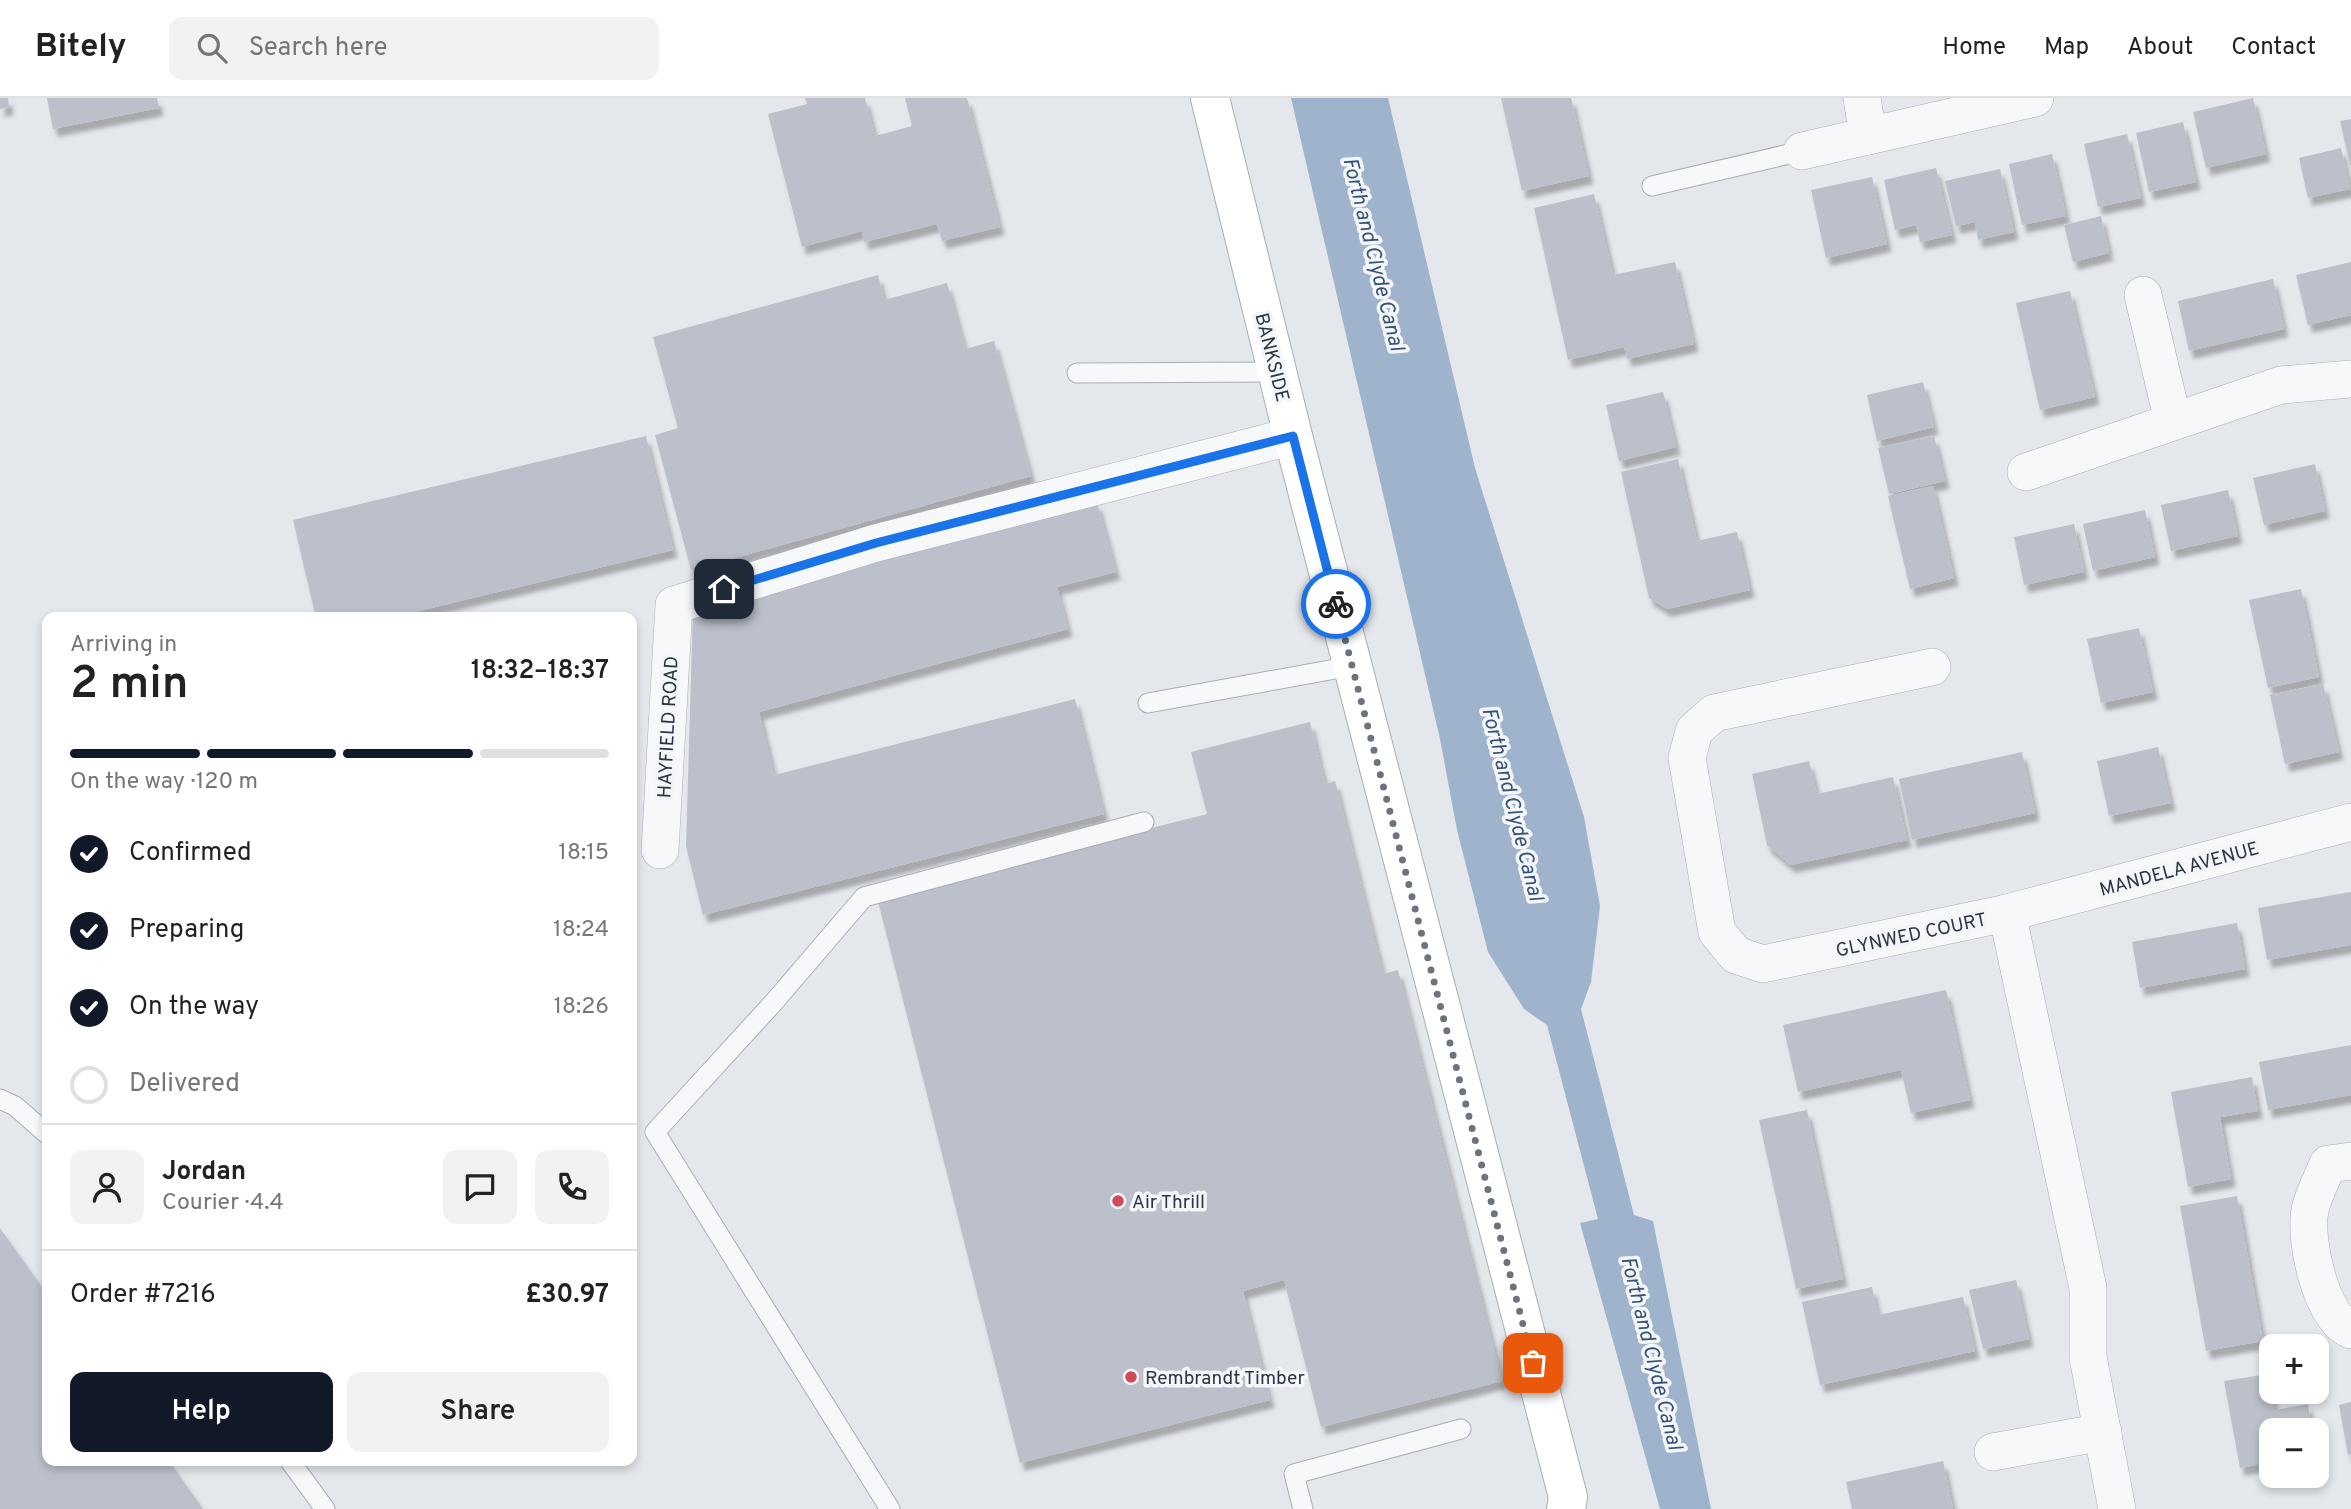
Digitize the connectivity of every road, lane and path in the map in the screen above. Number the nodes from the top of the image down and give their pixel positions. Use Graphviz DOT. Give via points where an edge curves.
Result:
graph roads {
  1 [pos="1210,98"];
  2 [pos="1861,98"];
  3 [pos="2035,98"];
  4 [pos="1868,136"];
  5 [pos="1802,151"];
  6 [pos="1652,186"];
  7 [pos="2143,295"];
  8 [pos="1277,372"];
  9 [pos="1077,373"];
  10 [pos="2351,379"];
  11 [pos="2173,421"];
  12 [pos="1293,436"];
  13 [pos="2026,472"];
  14 [pos="1352,666"];
  15 [pos="1932,667"];
  16 [pos="1148,704"];
  17 [pos="1144,822"];
  18 [pos="2351,822"];
  19 [pos="660,850"];
  20 [pos="2007,913"];
  21 [pos="0,1099"];
  22 [pos="42,1130"];
  23 [pos="2351,1161"];
  24 [pos="2351,1330"];
  25 [pos="1461,1429"];
  26 [pos="2103,1432"];
  27 [pos="1993,1452"];
  28 [pos="294,1466"];
  29 [pos="325,1509"];
  30 [pos="890,1509"];
  31 [pos="1303,1509"];
  32 [pos="1566,1509"];
  33 [pos="2117,1509"];
  1 -- 8 [label="street, BANKSIDE"];
  2 -- 4 [label="street"];
  3 -- 4 [label="street"];
  4 -- 5 [label="street"];
  5 -- 6 [label="lane"];
  7 -- 11 [label="street"];
  8 -- 9 [label="lane"];
  8 -- 12 [label="street, BANKSIDE"];
  10 -- 11 [label="street" via="2281,385"];
  11 -- 13 [label="street"];
  12 -- 14 [label="street, BANKSIDE"];
  12 -- 19 [label="street, HAYFIELD ROAD" via="876,543 674,605"];
  14 -- 16 [label="lane"];
  14 -- 32 [label="street, BANKSIDE" via="1568,1497"];
  15 -- 20 [label="street, GLYNWED COURT" via="1714,713 1694,731 1687,758 1717,932 1737,955 1763,964"];
  17 -- 30 [label="lane" via="864,897 655,1132"];
  18 -- 20 [label="street, MANDELA AVENUE"];
  20 -- 26 [label="street, GLYNWED COURT" via="2088,1288 2088,1357"];
  21 -- 22 [label="lane"];
  23 -- 24 [label="street" via="2328,1164 2310,1209 2308,1230 2323,1300 2343,1327"];
  25 -- 31 [label="lane" via="1294,1474"];
  26 -- 27 [label="street"];
  26 -- 33 [label="street, GLYNWED COURT"];
  28 -- 29 [label="lane"];
}
